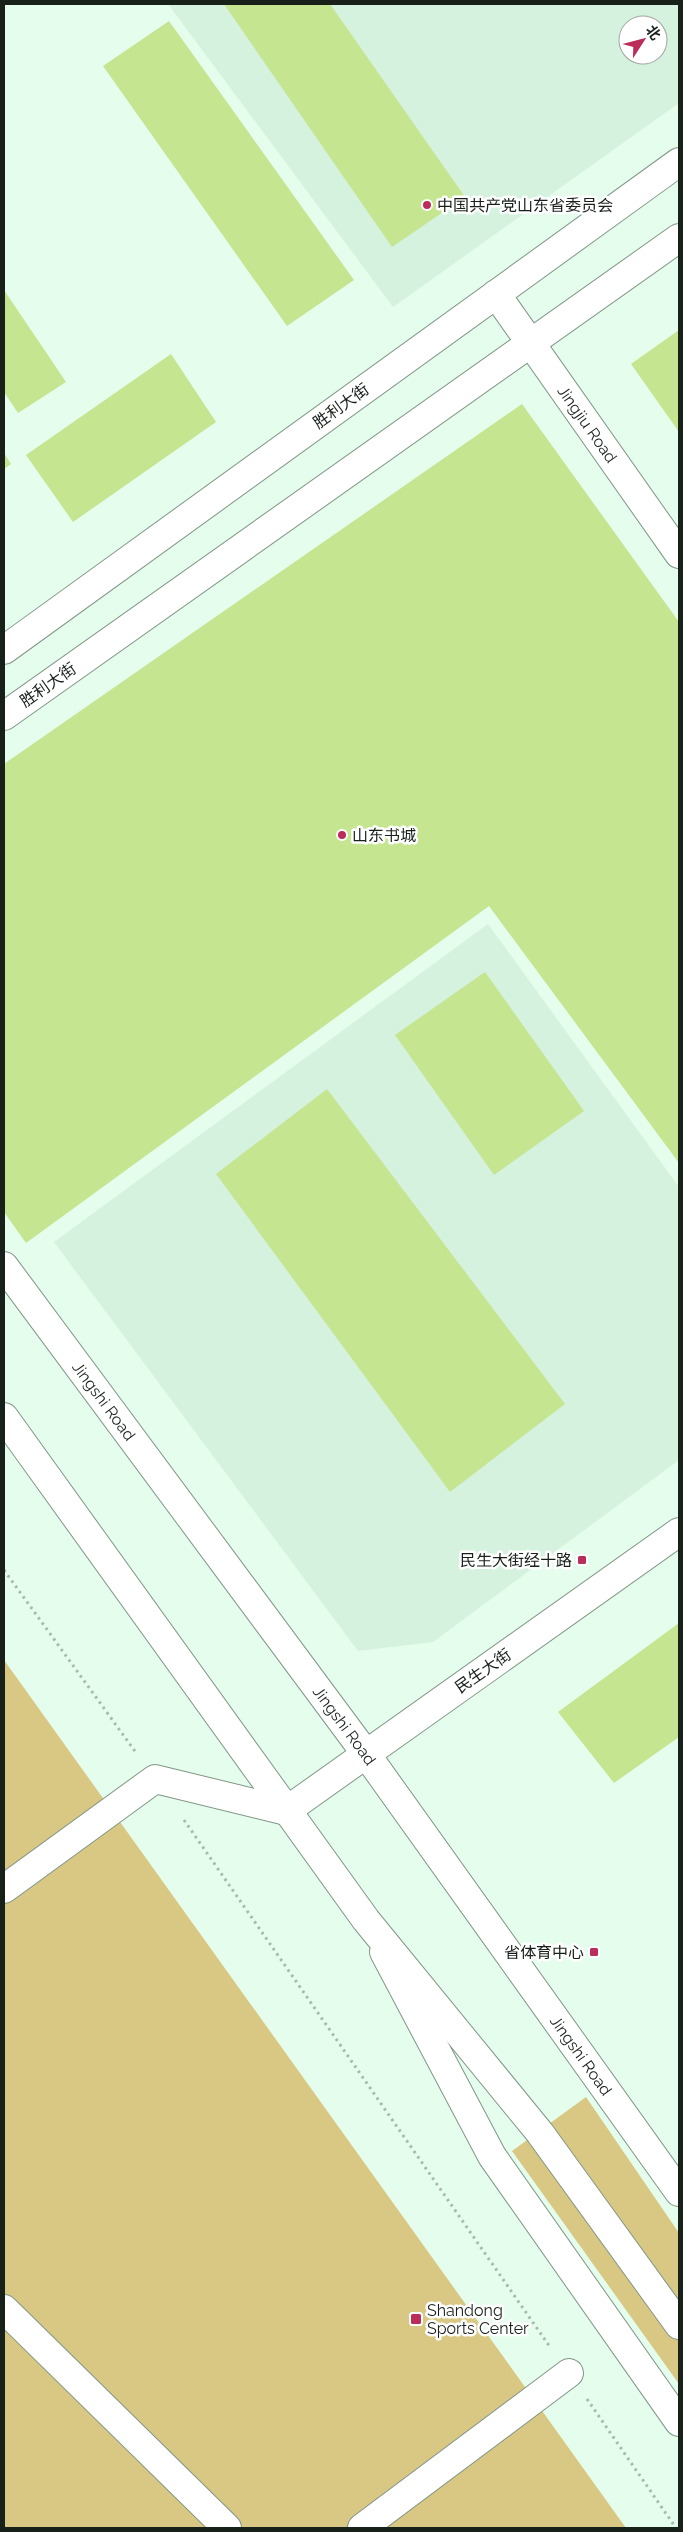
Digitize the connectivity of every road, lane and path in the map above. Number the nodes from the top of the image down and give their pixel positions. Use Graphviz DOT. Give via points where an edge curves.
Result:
graph roads {
  1 [pos="679,162"];
  2 [pos="679,238"];
  3 [pos="496,294"];
  4 [pos="531,343"];
  5 [pos="679,554"];
  6 [pos="4,650"];
  7 [pos="4,716"];
  8 [pos="4,1266"];
  9 [pos="4,1417"];
  10 [pos="679,1532"];
  11 [pos="4,1570"];
  12 [pos="366,1754"];
  13 [pos="155,1779"];
  14 [pos="286,1810"];
  15 [pos="4,1889"];
  16 [pos="366,1920"];
  17 [pos="679,2192"];
  18 [pos="4,2308"];
  19 [pos="676,2320"];
  20 [pos="569,2373"];
  21 [pos="679,2422"];
  22 [pos="227,2528"];
  23 [pos="362,2528"];
  24 [pos="676,2528"];
  1 -- 3 [label="main road, 胜利大街"];
  2 -- 4 [label="main road, 胜利大街"];
  3 -- 4 [label="main road, Jingjiu Road"];
  3 -- 6 [label="main road, 胜利大街"];
  4 -- 5 [label="main road, Jingjiu Road"];
  4 -- 7 [label="main road, 胜利大街"];
  8 -- 12 [label="main road, Jingshi Road"];
  9 -- 14 [label="main road"];
  10 -- 12 [label="main road, 民生大街"];
  11 -- 13 [label="path"];
  12 -- 14 [label="main road, 民生大街"];
  12 -- 17 [label="main road, Jingshi Road"];
  13 -- 14 [label="main road"];
  13 -- 15 [label="main road"];
  13 -- 20 [label="path"];
  14 -- 16 [label="main road"];
  16 -- 19 [label="main road" via="540,2133"];
  16 -- 21 [label="main road" via="492,2156"];
  18 -- 22 [label="main road"];
  20 -- 23 [label="main road"];
  20 -- 24 [label="path"];
}
